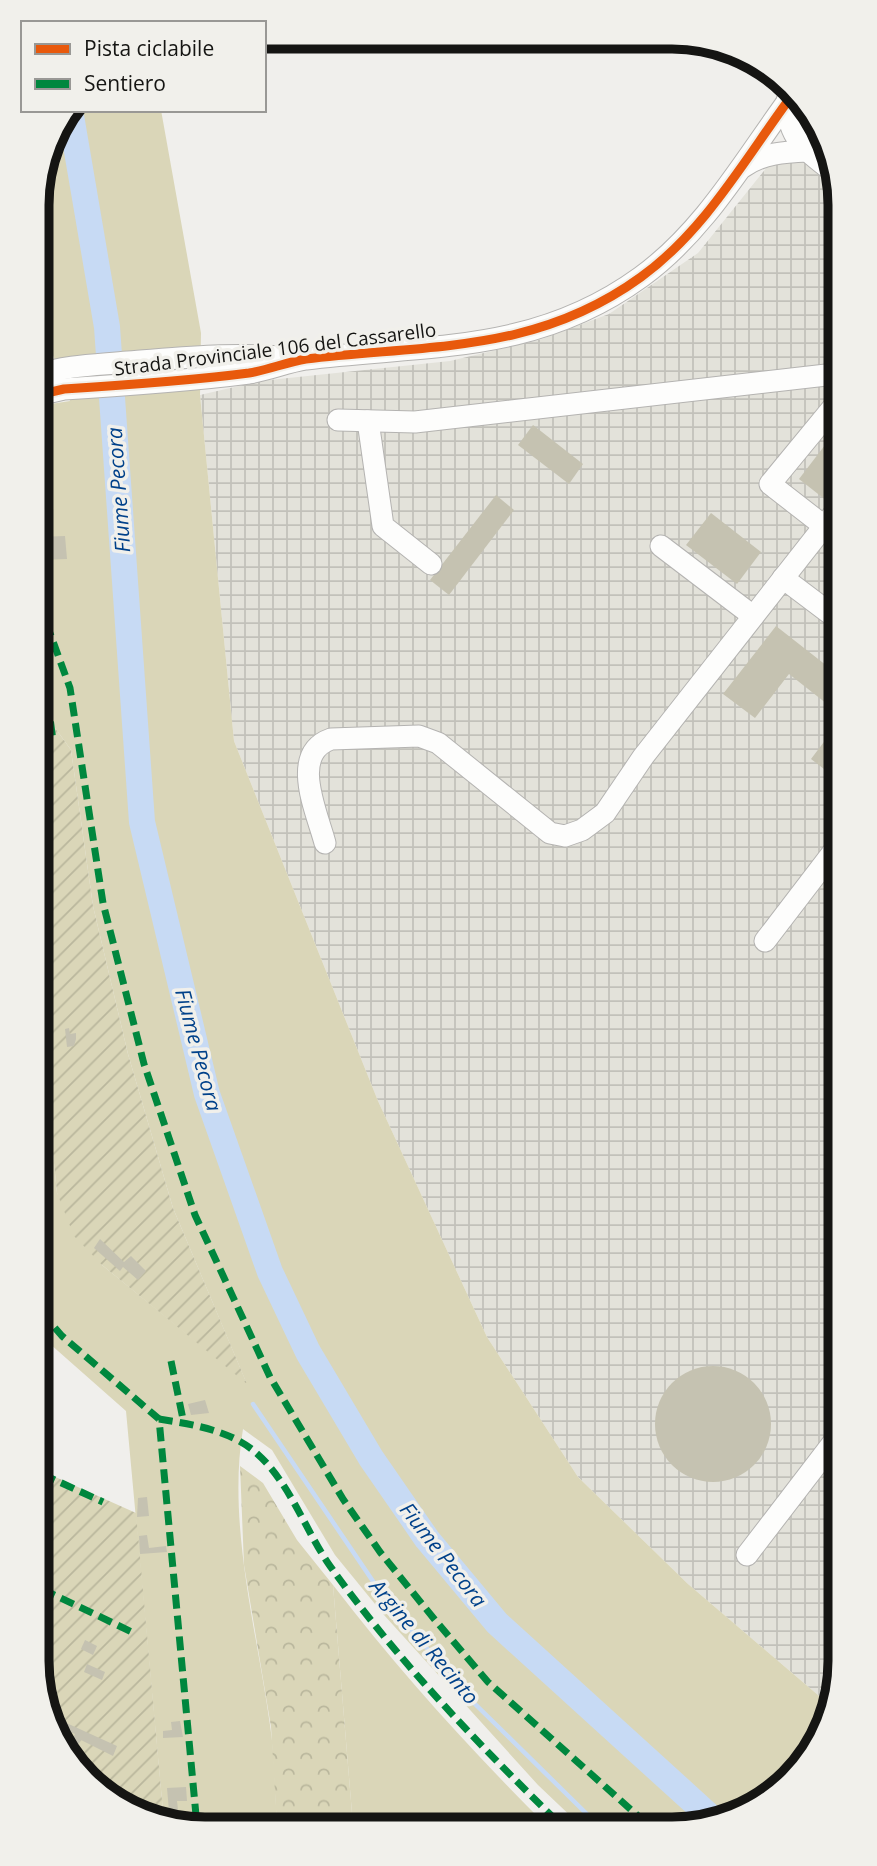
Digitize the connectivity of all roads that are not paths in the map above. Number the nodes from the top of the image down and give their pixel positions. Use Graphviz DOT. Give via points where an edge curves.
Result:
graph roads {
  1 [pos="789,103"];
  2 [pos="791,104"];
  3 [pos="808,151"];
  4 [pos="823,163"];
  5 [pos="739,171"];
  6 [pos="303,359"];
  7 [pos="49,372"];
  8 [pos="828,375"];
  9 [pos="49,392"];
  10 [pos="828,414"];
  11 [pos="338,420"];
  12 [pos="368,421"];
  13 [pos="828,517"];
  14 [pos="828,521"];
  15 [pos="661,546"];
  16 [pos="430,564"];
  17 [pos="783,578"];
  18 [pos="828,612"];
  19 [pos="753,616"];
  20 [pos="325,843"];
  21 [pos="828,859"];
  22 [pos="765,941"];
  23 [pos="828,1449"];
  24 [pos="747,1555"];
  1 -- 5 [label="street, Strada Provinciale 106 del Cassarello"];
  2 -- 3 [label="street" via="787,122"];
  3 -- 4 [label="street"];
  3 -- 5 [label="street" via="756,158"];
  5 -- 6 [label="street, Strada Provinciale 106 del Cassarello" via="664,258 602,303 561,323 481,343"];
  6 -- 7 [label="street, Strada Provinciale 106 del Cassarello" via="253,354"];
  6 -- 9 [label="street, Strada Provinciale 106 del Cassarello" via="253,372"];
  8 -- 12 [label="street" via="415,422"];
  10 -- 13 [label="street" via="770,484"];
  11 -- 12 [label="street"];
  12 -- 16 [label="street" via="383,526"];
  14 -- 17 [label="street"];
  15 -- 19 [label="street"];
  17 -- 18 [label="street"];
  17 -- 19 [label="street"];
  19 -- 20 [label="street" via="605,813 582,830 565,836 551,833 438,743 419,736 331,739 312,752 306,768"];
  21 -- 22 [label="street"];
  23 -- 24 [label="street"];
}
